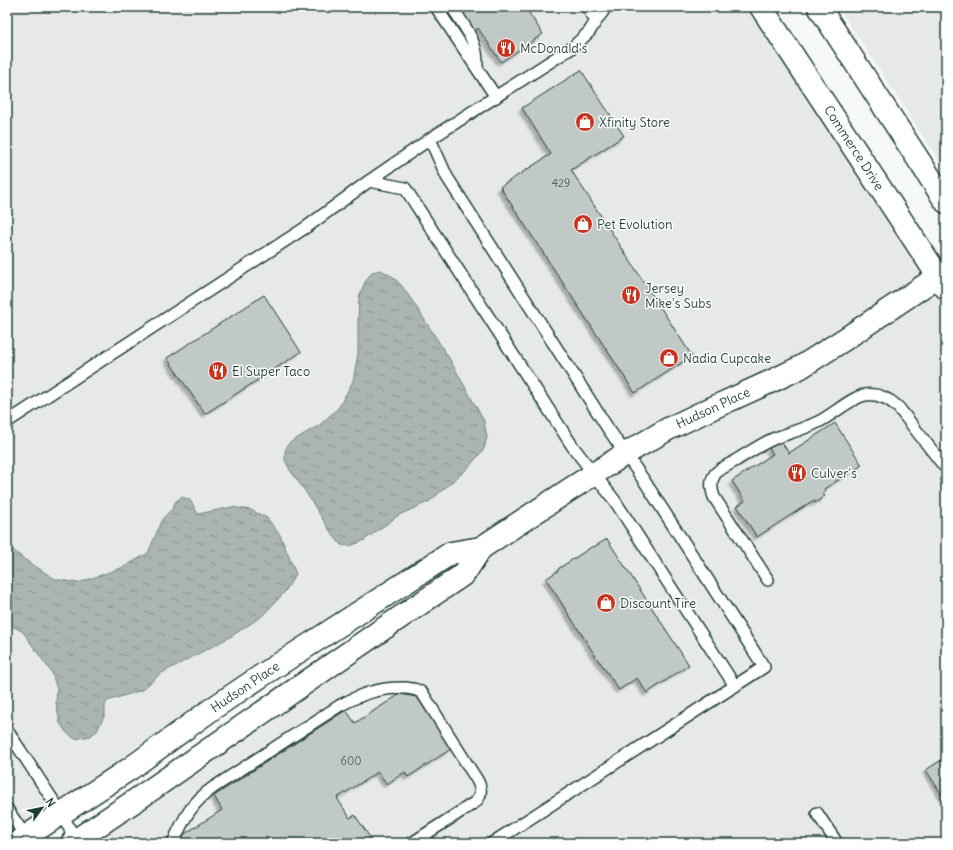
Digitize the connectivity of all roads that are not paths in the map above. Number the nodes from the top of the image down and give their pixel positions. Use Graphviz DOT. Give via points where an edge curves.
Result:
graph roads {
  1 [pos="436,7"];
  2 [pos="452,7"];
  3 [pos="587,7"];
  4 [pos="606,7"];
  5 [pos="761,7"];
  6 [pos="819,7"];
  7 [pos="596,21"];
  8 [pos="477,69"];
  9 [pos="496,97"];
  10 [pos="430,139"];
  11 [pos="369,181"];
  12 [pos="946,202"];
  13 [pos="943,278"];
  14 [pos="7,422"];
  15 [pos="625,454"];
  16 [pos="944,466"];
  17 [pos="594,474"];
  18 [pos="481,548"];
  19 [pos="768,580"];
  20 [pos="735,686"];
  21 [pos="7,730"];
  22 [pos="7,809"];
  23 [pos="818,813"];
  24 [pos="62,814"];
  25 [pos="24,841"];
  26 [pos="75,842"];
  27 [pos="173,843"];
  28 [pos="412,843"];
  29 [pos="492,843"];
  30 [pos="837,843"];
  1 -- 8 [label="lane"];
  2 -- 8 [label="lane" via="474,45"];
  3 -- 7 [label="lane"];
  4 -- 7 [label="lane"];
  5 -- 13 [label="street, Commerce Drive"];
  6 -- 12 [label="street"];
  7 -- 9 [label="lane" via="573,48"];
  8 -- 9 [label="lane"];
  9 -- 10 [label="lane"];
  10 -- 11 [label="lane"];
  10 -- 15 [label="lane" via="447,177"];
  11 -- 14 [label="lane" via="308,226"];
  11 -- 17 [label="lane" via="405,188 573,447"];
  13 -- 15 [label="street, Hudson Place" via="801,367 682,422"];
  15 -- 17 [label="street, Hudson Place"];
  15 -- 20 [label="lane" via="764,667"];
  16 -- 19 [label="lane" via="898,407 882,396 867,395 816,423 767,442 723,468 712,480 714,497"];
  17 -- 18 [label="street, Hudson Place"];
  17 -- 20 [label="lane" via="615,501"];
  18 -- 24 [label="street, Hudson Place" via="451,553 264,674"];
  18 -- 26 [label="street, Hudson Place" via="464,574"];
  20 -- 29 [label="lane"];
  21 -- 24 [label="lane"];
  22 -- 25 [label="lane"];
  23 -- 30 [label="lane"];
  24 -- 25 [label="street, Hudson Place"];
  24 -- 26 [label="lane"];
  27 -- 28 [label="lane" via="183,820 203,794 353,698 380,689 395,688 416,689 423,694 481,790 474,803"];
}
